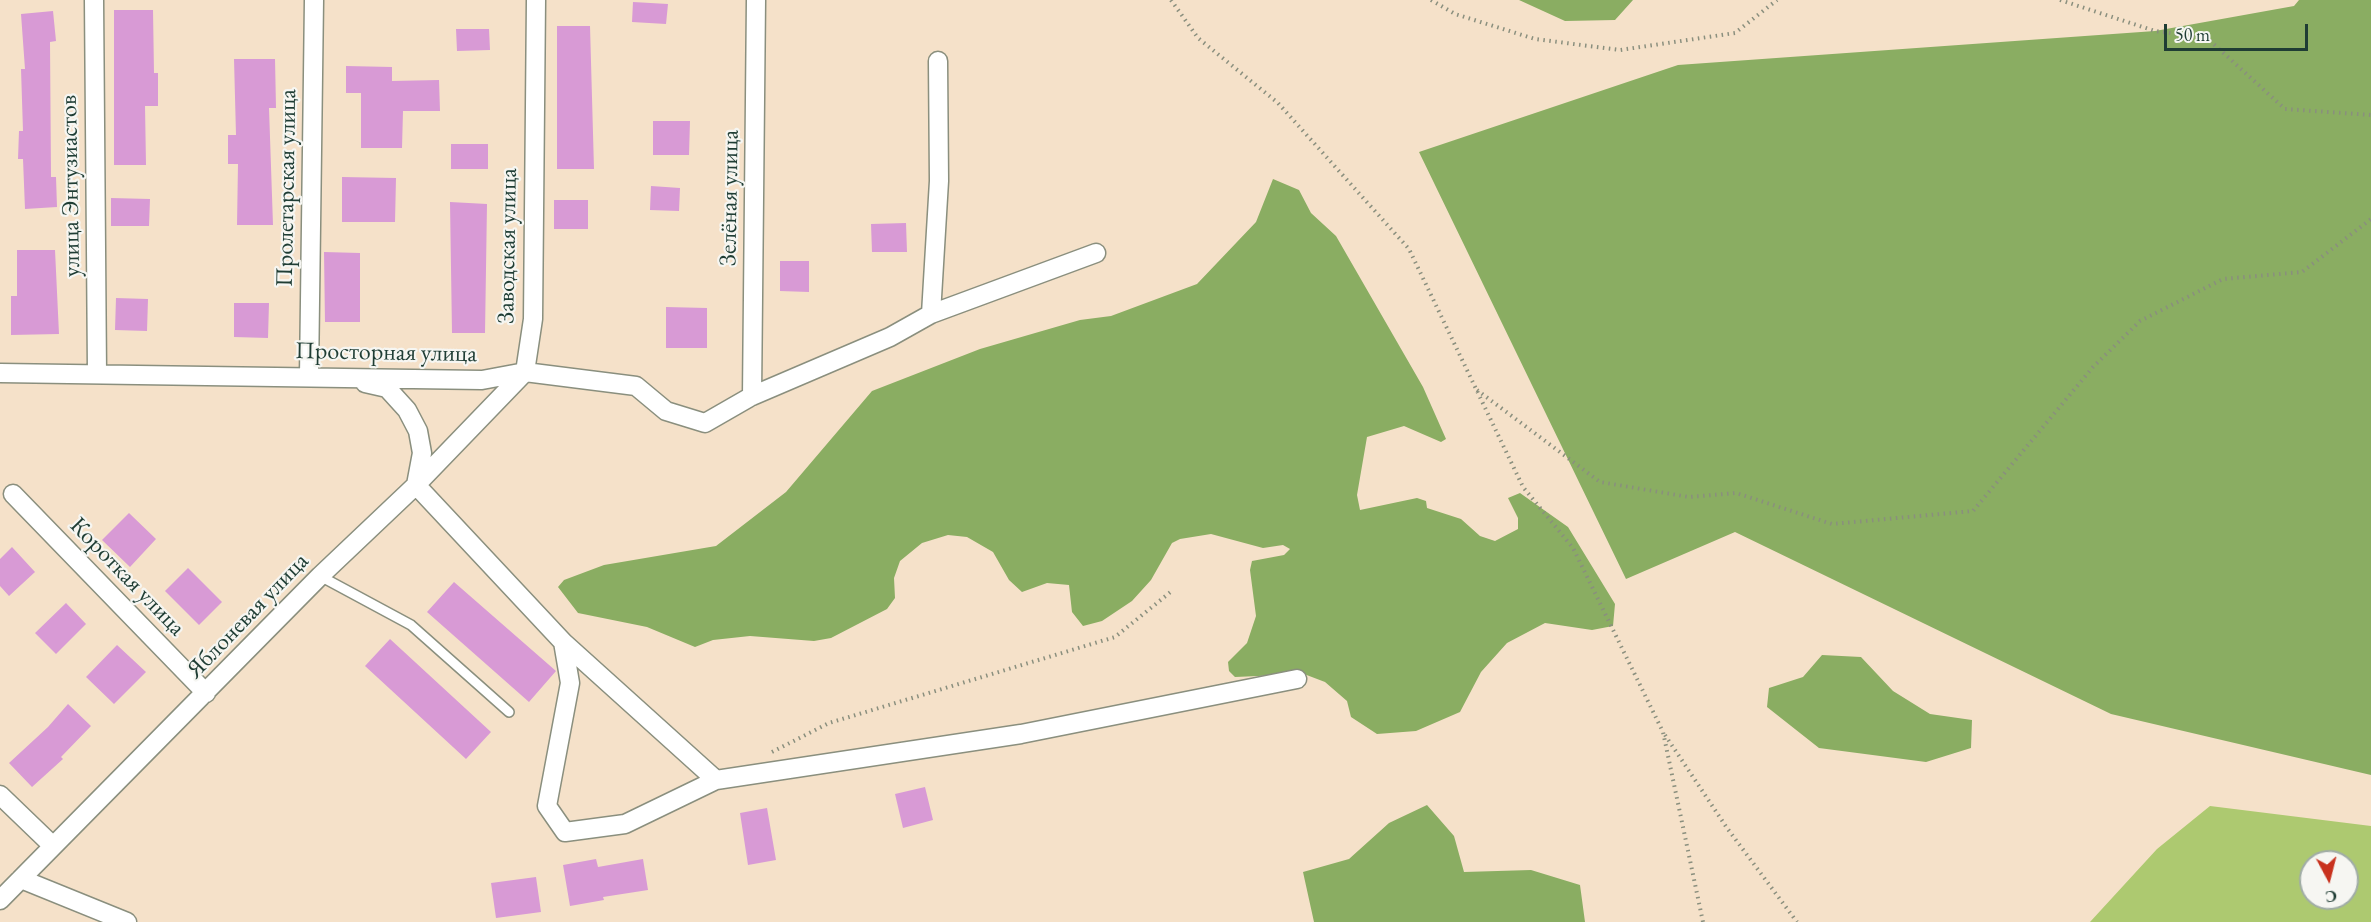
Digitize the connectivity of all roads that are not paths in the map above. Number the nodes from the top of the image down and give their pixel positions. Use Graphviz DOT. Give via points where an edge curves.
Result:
graph roads {
  1 [pos="94,0"];
  2 [pos="314,0"];
  3 [pos="536,0"];
  4 [pos="756,0"];
  5 [pos="938,61"];
  6 [pos="1096,253"];
  7 [pos="931,314"];
  8 [pos="97,372"];
  9 [pos="525,372"];
  10 [pos="0,373"];
  11 [pos="309,376"];
  12 [pos="331,376"];
  13 [pos="752,396"];
  14 [pos="416,484"];
  15 [pos="13,494"];
  16 [pos="320,576"];
  17 [pos="563,642"];
  18 [pos="1297,679"];
  19 [pos="206,693"];
  20 [pos="509,712"];
  21 [pos="716,780"];
  22 [pos="0,795"];
  23 [pos="53,846"];
  24 [pos="21,879"];
  25 [pos="0,900"];
  26 [pos="127,922"];
  1 -- 8 [label="street, улица Энтузиастов"];
  2 -- 11 [label="street, Пролетарская улица"];
  3 -- 9 [label="street, Заводская улица" via="533,319"];
  4 -- 13 [label="street, Зелёная улица"];
  5 -- 7 [label="street" via="939,181"];
  6 -- 7 [label="street, Просторная улица"];
  7 -- 13 [label="street, Просторная улица" via="890,337"];
  8 -- 10 [label="street, Просторная улица"];
  8 -- 11 [label="street, Просторная улица"];
  9 -- 12 [label="street, Просторная улица" via="482,380"];
  9 -- 13 [label="street, Просторная улица" via="636,386 666,411 705,423"];
  9 -- 14 [label="street"];
  11 -- 12 [label="street, Просторная улица"];
  12 -- 14 [label="street" via="387,388 407,410 418,431 422,453"];
  14 -- 16 [label="street, Яблоневая улица"];
  14 -- 17 [label="street"];
  15 -- 19 [label="street, Короткая улица"];
  16 -- 19 [label="street, Яблоневая улица"];
  16 -- 20 [label="lane" via="411,626"];
  17 -- 21 [label="street"];
  17 -- 21 [label="street" via="570,683 548,806 565,832 626,824"];
  18 -- 21 [label="street" via="1021,734"];
  19 -- 23 [label="street, Яблоневая улица"];
  22 -- 23 [label="street"];
  23 -- 24 [label="street, Яблоневая улица"];
  24 -- 25 [label="street, Яблоневая улица"];
  24 -- 26 [label="street"];
}
